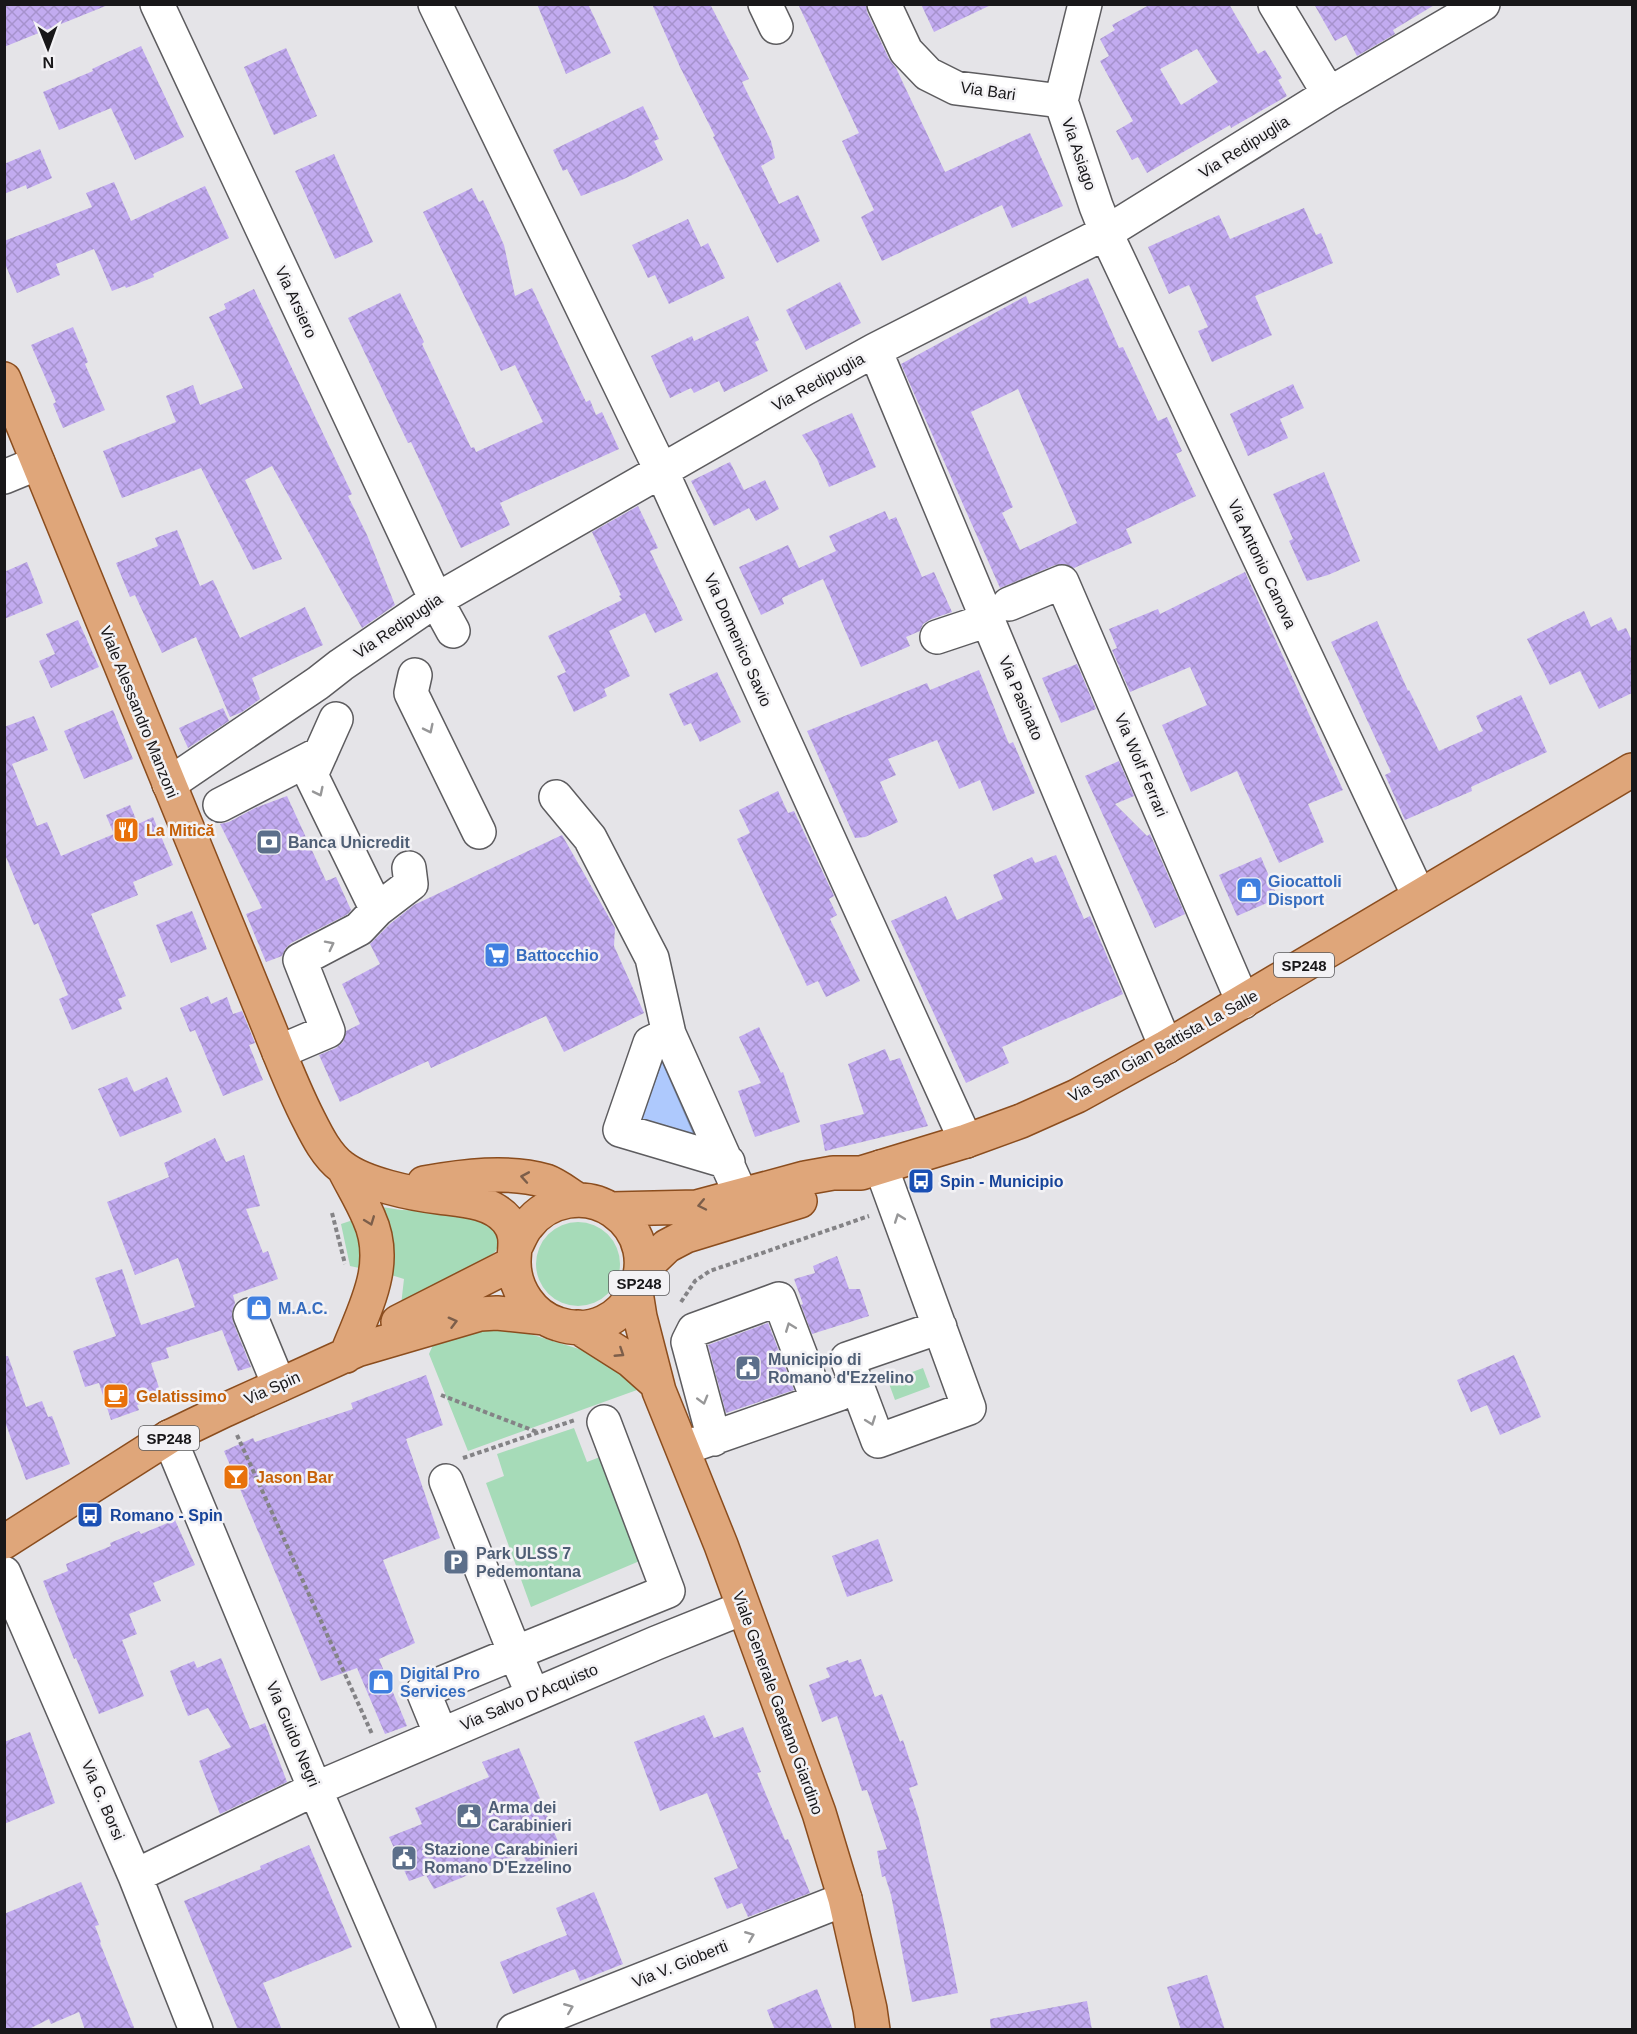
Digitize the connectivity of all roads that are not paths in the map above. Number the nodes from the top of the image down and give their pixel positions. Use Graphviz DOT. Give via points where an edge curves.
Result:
graph roads {
  1 [pos="157,4"];
  2 [pos="435,4"];
  3 [pos="884,4"];
  4 [pos="1085,4"];
  5 [pos="1275,4"];
  6 [pos="1482,4"];
  7 [pos="1329,94"];
  8 [pos="1061,101"];
  9 [pos="1107,232"];
  10 [pos="875,350"];
  11 [pos="4,380"];
  12 [pos="38,464"];
  13 [pos="661,470"];
  14 [pos="4,477"];
  15 [pos="436,600"];
  16 [pos="998,612"];
  17 [pos="453,631"];
  18 [pos="937,637"];
  19 [pos="415,675"];
  20 [pos="336,719"];
  21 [pos="321,753"];
  22 [pos="1632,770"];
  23 [pos="169,784"];
  24 [pos="556,797"];
  25 [pos="220,805"];
  26 [pos="479,832"];
  27 [pos="409,868"];
  28 [pos="1419,896"];
  29 [pos="377,910"];
  30 [pos="1243,1002"];
  31 [pos="669,1034"];
  32 [pos="1166,1047"];
  33 [pos="279,1052"];
  34 [pos="966,1141"];
  35 [pos="728,1162"];
  36 [pos="344,1169"];
  37 [pos="871,1170"];
  38 [pos="397,1189"];
  39 [pos="741,1195"];
  40 [pos="579,1200"];
  41 [pos="611,1209"];
  42 [pos="515,1254"];
  43 [pos="638,1281"];
  44 [pos="250,1315"];
  45 [pos="545,1318"];
  46 [pos="940,1327"];
  47 [pos="578,1328"];
  48 [pos="352,1353"];
  49 [pos="853,1373"];
  50 [pos="657,1384"];
  51 [pos="279,1385"];
  52 [pos="813,1387"];
  53 [pos="593,1420"];
  54 [pos="170,1437"];
  55 [pos="714,1438"];
  56 [pos="682,1448"];
  57 [pos="451,1471"];
  58 [pos="4,1542"];
  59 [pos="4,1573"];
  60 [pos="743,1608"];
  61 [pos="515,1653"];
  62 [pos="533,1695"];
  63 [pos="441,1735"];
  64 [pos="315,1789"];
  65 [pos="135,1876"];
  66 [pos="845,1899"];
  67 [pos="196,2030"];
  68 [pos="419,2030"];
  69 [pos="514,2030"];
  70 [pos="873,2030"];
  1 -- 15 [label="street, Via Arsiero"];
  2 -- 13 [label="street, Via Domenico Savio"];
  3 -- 8 [label="street, Via Bari" via="906,51 928,74 956,88"];
  4 -- 8 [label="street, Via Asiago"];
  5 -- 7 [label="street"];
  6 -- 7 [label="street, Via Redipuglia"];
  7 -- 9 [label="street, Via Redipuglia"];
  8 -- 9 [label="street, Via Asiago"];
  9 -- 10 [label="street, Via Redipuglia"];
  9 -- 28 [label="street, Via Antonio Canova"];
  10 -- 13 [label="street, Via Redipuglia"];
  10 -- 16 [label="street, Via Pasinato"];
  11 -- 12 [label="main road, Viale Alessandro Manzoni"];
  12 -- 14 [label="street"];
  12 -- 23 [label="main road, Viale Alessandro Manzoni"];
  13 -- 15 [label="street, Via Redipuglia"];
  13 -- 34 [label="street, Via Domenico Savio"];
  15 -- 17 [label="street, Via Arsiero"];
  15 -- 23 [label="street, Via Redipuglia"];
  16 -- 18 [label="street"];
  16 -- 30 [label="street, Via Wolf Ferrari" via="1062,582"];
  16 -- 32 [label="street, Via Pasinato"];
  19 -- 26 [label="street, one-way" via="411,693"];
  20 -- 21 [label="street"];
  21 -- 25 [label="street"];
  21 -- 29 [label="street, one-way" via="311,776"];
  22 -- 28 [label="main road, Via San Gian Battista La Salle / SP248"];
  23 -- 33 [label="main road, Viale Alessandro Manzoni"];
  24 -- 31 [label="street" via="590,838 652,958"];
  27 -- 29 [label="street" via="411,884"];
  28 -- 30 [label="main road, Via San Gian Battista La Salle / SP248"];
  33 -- 29 [label="street, one-way" via="328,1031 300,960 359,930"];
  30 -- 32 [label="main road, Via San Gian Battista La Salle / SP248"];
  31 -- 35 [label="street"];
  31 -- 35 [label="street" via="650,1043 620,1130"];
  32 -- 34 [label="main road, Via San Gian Battista La Salle / SP248" via="1077,1096"];
  33 -- 36 [label="main road, Viale Alessandro Manzoni" via="309,1121"];
  34 -- 37 [label="main road, Via San Gian Battista La Salle / SP248"];
  35 -- 39 [label="street"];
  36 -- 38 [label="main road, Viale Alessandro Manzoni"];
  36 -- 48 [label="main road, Viale Alessandro Manzoni, one-way" via="370,1219 378,1260"];
  37 -- 39 [label="main road, Via San Gian Battista La Salle / SP248" via="833,1173"];
  37 -- 43 [label="main road, Via San Gian Battista La Salle / SP248" via="836,1189 686,1236 667,1246"];
  46 -- 37 [label="street, one-way" via="895,1207"];
  40 -- 38 [label="main road, Viale Alessandro Manzoni, one-way" via="548,1182 521,1176 444,1179"];
  38 -- 42 [label="main road, Viale Alessandro Manzoni" via="463,1200 494,1210 508,1221"];
  39 -- 41 [label="main road, Via San Gian Battista La Salle / SP248, one-way" via="697,1207"];
  40 -- 41 [label="main road, Via Spin / SP248"];
  40 -- 42 [label="main road, Via Spin / SP248" via="559,1203 541,1212 526,1226"];
  41 -- 43 [label="main road, Via Spin / SP248" via="635,1235 641,1252"];
  42 -- 45 [label="main road, Via Spin / SP248" via="518,1285 528,1304"];
  42 -- 48 [label="main road, Via Spin / SP248"];
  43 -- 47 [label="main road, SP248" via="626,1307 612,1318"];
  43 -- 50 [label="main road, Viale Generale Gaetano Giardino" via="640,1317"];
  44 -- 51 [label="street"];
  45 -- 47 [label="main road, Via Spin / SP248"];
  48 -- 45 [label="main road, Via Spin / SP248, one-way" via="480,1314"];
  46 -- 49 [label="street"];
  49 -- 46 [label="street, one-way" via="878,1441 969,1408"];
  47 -- 50 [label="main road, Viale Generale Gaetano Giardino, one-way" via="625,1357"];
  48 -- 51 [label="main road, Via Spin / SP248"];
  49 -- 52 [label="street"];
  50 -- 56 [label="main road, Viale Generale Gaetano Giardino"];
  51 -- 54 [label="main road, Via Spin / SP248"];
  52 -- 55 [label="street"];
  52 -- 55 [label="street, one-way" via="779,1299 694,1330 688,1342"];
  53 -- 61 [label="street" via="668,1591"];
  54 -- 58 [label="main road, Via Spin / SP248"];
  54 -- 64 [label="street, Via Guido Negri"];
  55 -- 56 [label="street"];
  56 -- 60 [label="main road, Viale Generale Gaetano Giardino"];
  57 -- 61 [label="street"];
  59 -- 65 [label="street, Via G. Borsi"];
  60 -- 62 [label="street, Via Salvo D'Acquisto"];
  60 -- 66 [label="main road, Viale Generale Gaetano Giardino" via="819,1813"];
  61 -- 62 [label="street"];
  61 -- 63 [label="street" via="423,1690"];
  62 -- 63 [label="street, Via Salvo D'Acquisto"];
  63 -- 64 [label="street, Via Salvo D'Acquisto"];
  64 -- 65 [label="street, Via Salvo D'Acquisto"];
  64 -- 68 [label="street, Via Guido Negri"];
  65 -- 67 [label="street, Via G. Borsi"];
  69 -- 66 [label="street, Via V. Gioberti, one-way"];
  66 -- 70 [label="main road, Viale Generale Gaetano Giardino"];
}
